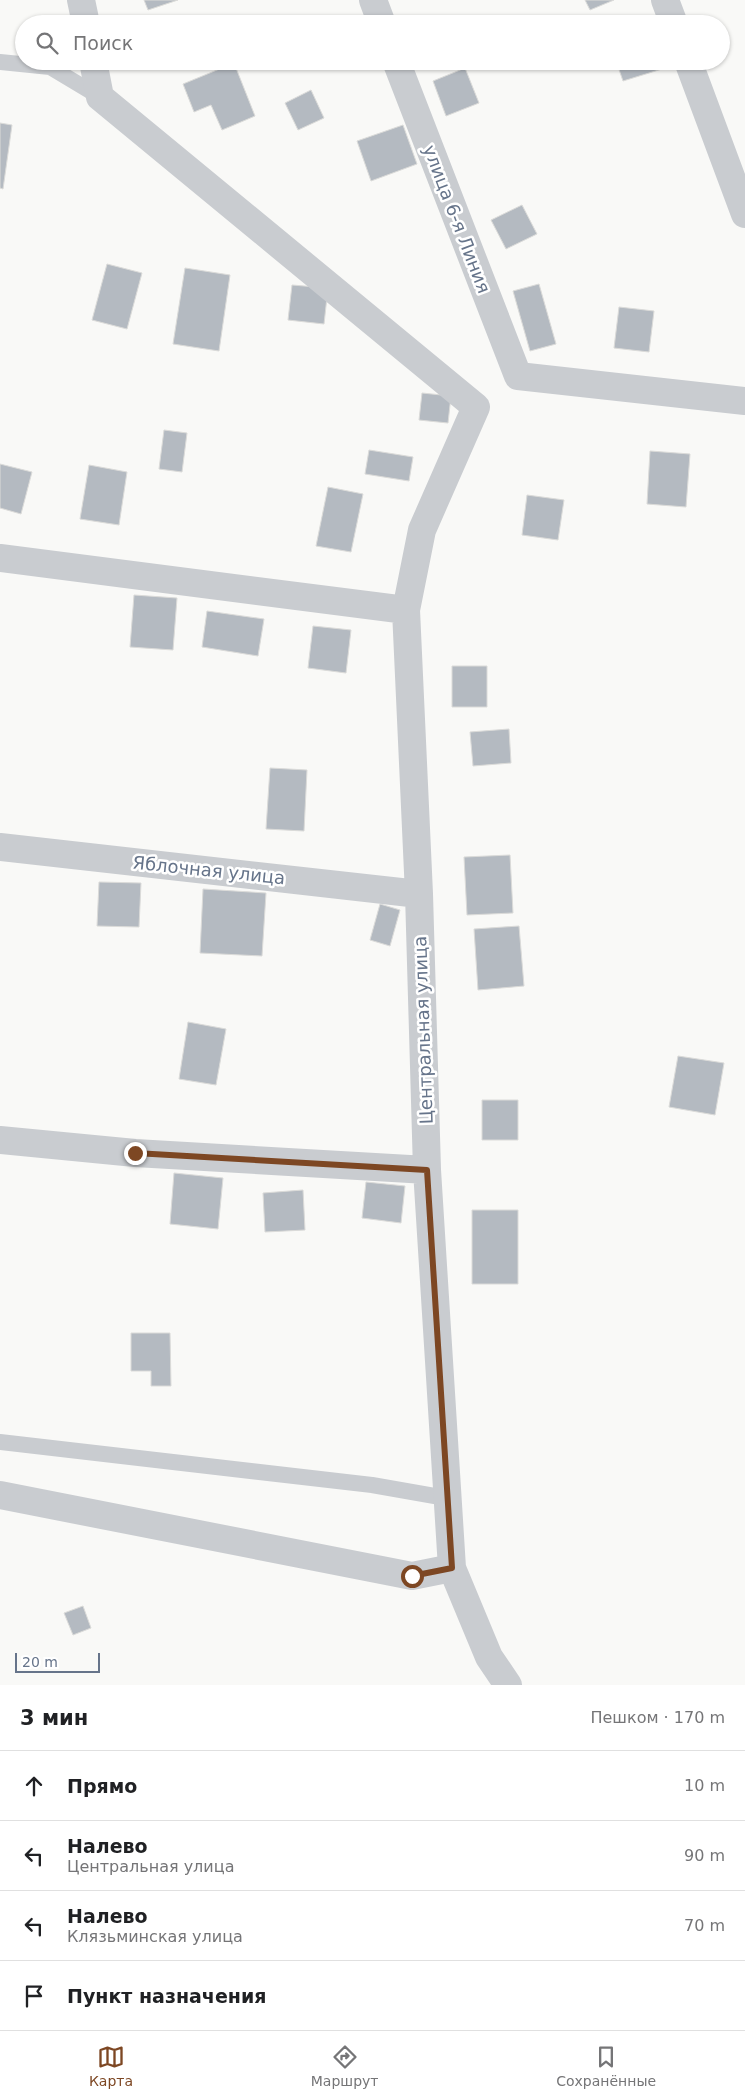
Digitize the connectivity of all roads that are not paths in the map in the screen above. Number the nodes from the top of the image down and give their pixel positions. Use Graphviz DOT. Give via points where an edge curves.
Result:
graph roads {
  1 [pos="81,0"];
  2 [pos="373,0"];
  3 [pos="665,0"];
  4 [pos="84,15"];
  5 [pos="379,15"];
  6 [pos="671,15"];
  7 [pos="0,62"];
  8 [pos="15,64"];
  9 [pos="55,70"];
  10 [pos="95,70"];
  11 [pos="399,70"];
  12 [pos="691,70"];
  13 [pos="100,98"];
  14 [pos="745,214"];
  15 [pos="745,401"];
  16 [pos="0,558"];
  17 [pos="406,610"];
  18 [pos="0,846"];
  19 [pos="419,894"];
  20 [pos="0,1140"];
  21 [pos="427,1170"];
  22 [pos="0,1442"];
  23 [pos="0,1495"];
  24 [pos="446,1498"];
  25 [pos="452,1568"];
  26 [pos="508,1685"];
  1 -- 4 [label="street"];
  2 -- 5 [label="street"];
  3 -- 6 [label="street"];
  7 -- 8 [label="lane"];
  9 -- 13 [label="lane"];
  10 -- 13 [label="street"];
  11 -- 15 [label="street, улица 6-я Линия" via="518,376"];
  12 -- 14 [label="street"];
  13 -- 17 [label="street, Центральная улица" via="476,407 422,530"];
  16 -- 17 [label="street"];
  17 -- 19 [label="street, Центральная улица"];
  18 -- 19 [label="street, Яблочная улица"];
  19 -- 21 [label="street, Центральная улица"];
  20 -- 21 [label="street" via="135,1153"];
  21 -- 24 [label="street, Центральная улица"];
  22 -- 24 [label="lane" via="372,1485"];
  23 -- 25 [label="street" via="412,1576"];
  24 -- 25 [label="street, Центральная улица"];
  25 -- 26 [label="street, Центральная улица" via="489,1657"];
}
